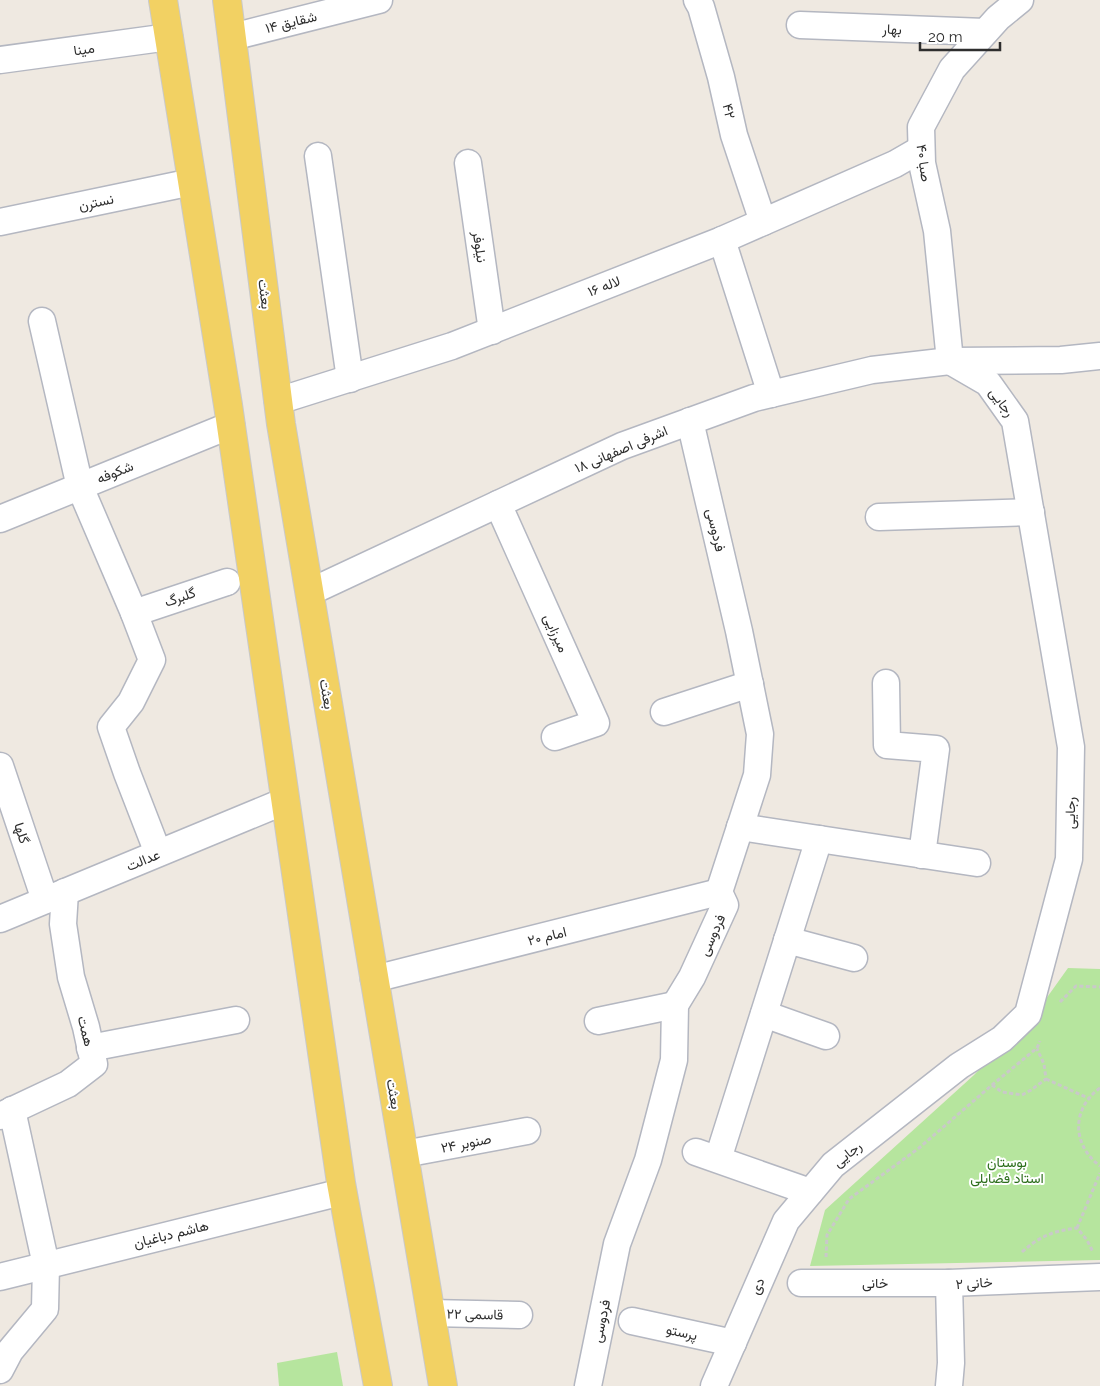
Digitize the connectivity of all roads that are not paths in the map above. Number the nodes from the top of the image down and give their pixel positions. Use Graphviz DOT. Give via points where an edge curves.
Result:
graph roads {
  1 [pos="163,0"];
  2 [pos="227,0"];
  3 [pos="378,0"];
  4 [pos="697,0"];
  5 [pos="1020,0"];
  6 [pos="800,25"];
  7 [pos="985,32"];
  8 [pos="169,37"];
  9 [pos="232,37"];
  10 [pos="0,60"];
  11 [pos="922,149"];
  12 [pos="318,156"];
  13 [pos="468,163"];
  14 [pos="192,182"];
  15 [pos="0,222"];
  16 [pos="763,222"];
  17 [pos="722,240"];
  18 [pos="42,321"];
  19 [pos="492,331"];
  20 [pos="1100,356"];
  21 [pos="950,361"];
  22 [pos="350,378"];
  23 [pos="771,394"];
  24 [pos="278,401"];
  25 [pos="690,421"];
  26 [pos="231,425"];
  27 [pos="80,487"];
  28 [pos="498,504"];
  29 [pos="1031,512"];
  30 [pos="879,517"];
  31 [pos="0,519"];
  32 [pos="227,582"];
  33 [pos="310,592"];
  34 [pos="134,613"];
  35 [pos="886,683"];
  36 [pos="750,684"];
  37 [pos="664,712"];
  38 [pos="555,737"];
  39 [pos="0,766"];
  40 [pos="285,801"];
  41 [pos="740,827"];
  42 [pos="819,839"];
  43 [pos="158,853"];
  44 [pos="922,855"];
  45 [pos="977,864"];
  46 [pos="719,892"];
  47 [pos="55,896"];
  48 [pos="0,919"];
  49 [pos="787,940"];
  50 [pos="854,958"];
  51 [pos="374,979"];
  52 [pos="675,1005"];
  53 [pos="764,1014"];
  54 [pos="236,1020"];
  55 [pos="598,1021"];
  56 [pos="826,1036"];
  57 [pos="90,1048"];
  58 [pos="6,1113"];
  59 [pos="527,1131"];
  60 [pos="404,1154"];
  61 [pos="342,1192"];
  62 [pos="810,1192"];
  63 [pos="46,1265"];
  64 [pos="1094,1268"];
  65 [pos="0,1277"];
  66 [pos="801,1283"];
  67 [pos="949,1283"];
  68 [pos="431,1313"];
  69 [pos="519,1314"];
  70 [pos="632,1321"];
  71 [pos="733,1343"];
  72 [pos="0,1370"];
  73 [pos="378,1386"];
  74 [pos="443,1386"];
  75 [pos="588,1386"];
  76 [pos="714,1386"];
  77 [pos="949,1386"];
  1 -- 8 [label="main road"];
  2 -- 9 [label="main road, بعثت"];
  3 -- 9 [label="street, شقایق ۱۴"];
  4 -- 16 [label="street, ۴۲" via="721,76 734,135"];
  5 -- 7 [label="street, صبا ۴۰"];
  6 -- 7 [label="street, بهار"];
  7 -- 11 [label="street, صبا ۴۰" via="952,69 921,128"];
  8 -- 10 [label="street, مینا"];
  8 -- 14 [label="main road"];
  9 -- 24 [label="main road, بعثت"];
  11 -- 16 [label="street, لاله ۱۶"];
  11 -- 21 [label="street, صبا ۴۰" via="922,163 937,231"];
  12 -- 22 [label="street"];
  13 -- 19 [label="street, نیلوفر"];
  14 -- 15 [label="street, نسترن"];
  14 -- 26 [label="main road"];
  16 -- 17 [label="street, لاله ۱۶"];
  17 -- 19 [label="street, لاله ۱۶"];
  17 -- 23 [label="street"];
  18 -- 27 [label="street"];
  19 -- 22 [label="street, لاله ۱۶"];
  20 -- 21 [label="street, اشرفی اصفهانی ۱۸" via="1061,360"];
  21 -- 23 [label="street, اشرفی اصفهانی ۱۸" via="872,370"];
  21 -- 29 [label="street, رجایی" via="988,383 1015,421"];
  22 -- 24 [label="street, لاله ۱۶"];
  23 -- 25 [label="street, اشرفی اصفهانی ۱۸"];
  24 -- 33 [label="main road, بعثت"];
  25 -- 28 [label="street, اشرفی اصفهانی ۱۸" via="622,446"];
  25 -- 36 [label="street, فردوسی"];
  26 -- 27 [label="street, شکوفه"];
  26 -- 40 [label="main road"];
  27 -- 31 [label="street, شکوفه"];
  27 -- 34 [label="street"];
  28 -- 33 [label="street, اشرفی اصفهانی ۱۸"];
  28 -- 38 [label="street, میرزایی" via="596,723"];
  29 -- 30 [label="street"];
  29 -- 62 [label="street, رجایی" via="1071,747 1069,859 1028,1014 1002,1039 959,1066 833,1164"];
  32 -- 34 [label="street, گلبرگ"];
  33 -- 51 [label="main road, بعثت"];
  34 -- 43 [label="street" via="152,660 131,702 111,727"];
  35 -- 44 [label="street" via="887,745 936,750"];
  36 -- 37 [label="street"];
  36 -- 41 [label="street, فردوسی" via="760,734 757,775"];
  39 -- 47 [label="street, گلها"];
  40 -- 43 [label="street, عدالت"];
  40 -- 61 [label="main road"];
  41 -- 42 [label="street"];
  41 -- 46 [label="street, فردوسی"];
  42 -- 44 [label="street"];
  42 -- 49 [label="street"];
  43 -- 47 [label="street, عدالت"];
  44 -- 45 [label="street"];
  46 -- 51 [label="street, امام ۲۰"];
  46 -- 52 [label="street, فردوسی" via="725,905 692,977"];
  47 -- 48 [label="street, عدالت"];
  47 -- 57 [label="street, همت" via="71,977"];
  49 -- 50 [label="street"];
  49 -- 53 [label="street"];
  51 -- 60 [label="main road, بعثت"];
  52 -- 55 [label="street"];
  52 -- 75 [label="street, فردوسی" via="674,1060 648,1160 617,1244"];
  53 -- 56 [label="street"];
  53 -- 62 [label="street" via="707,1156"];
  54 -- 57 [label="street"];
  57 -- 58 [label="street, همت" via="94,1064 68,1084"];
  58 -- 63 [label="street"];
  59 -- 60 [label="street, صنوبر ۲۴"];
  60 -- 68 [label="main road, بعثت"];
  61 -- 63 [label="street, هاشم دباغیان"];
  61 -- 73 [label="main road"];
  62 -- 71 [label="street, دی" via="786,1221"];
  63 -- 65 [label="street, هاشم دباغیان"];
  63 -- 72 [label="street" via="45,1309 10,1351"];
  64 -- 67 [label="street, خانی ۲"];
  66 -- 67 [label="street, خانی"];
  67 -- 77 [label="street, خانی ۲"];
  68 -- 69 [label="street, قاسمی ۲۲"];
  68 -- 74 [label="main road, بعثت"];
  70 -- 71 [label="street, پرستو"];
  71 -- 76 [label="street, دی"];
}
